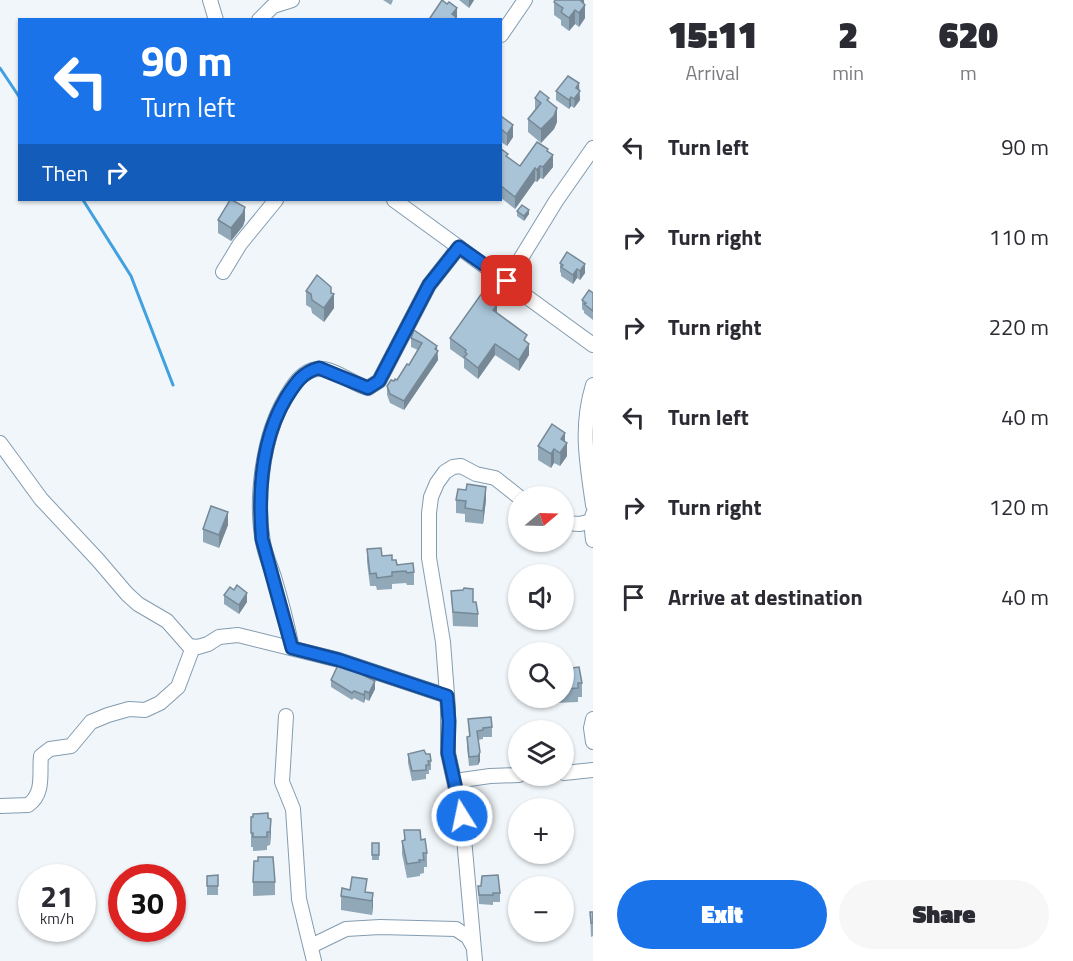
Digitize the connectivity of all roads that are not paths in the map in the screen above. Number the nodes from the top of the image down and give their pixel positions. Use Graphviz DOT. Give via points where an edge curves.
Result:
graph roads {
  1 [pos="210,0"];
  2 [pos="292,0"];
  3 [pos="525,0"];
  4 [pos="215,18"];
  5 [pos="261,18"];
  6 [pos="502,34"];
  7 [pos="593,148"];
  8 [pos="587,170"];
  9 [pos="275,201"];
  10 [pos="399,202"];
  11 [pos="459,247"];
  12 [pos="223,272"];
  13 [pos="507,281"];
  14 [pos="593,345"];
  15 [pos="593,385"];
  16 [pos="0,443"];
  17 [pos="508,488"];
  18 [pos="593,505"];
  19 [pos="592,517"];
  20 [pos="574,524"];
  21 [pos="593,540"];
  22 [pos="194,647"];
  23 [pos="292,648"];
  24 [pos="447,696"];
  25 [pos="286,716"];
  26 [pos="593,719"];
  27 [pos="593,742"];
  28 [pos="593,770"];
  29 [pos="574,772"];
  30 [pos="508,775"];
  31 [pos="455,781"];
  32 [pos="0,806"];
  33 [pos="311,946"];
  34 [pos="473,946"];
  35 [pos="314,961"];
  36 [pos="475,961"];
  1 -- 4 [label="street"];
  2 -- 5 [label="street" via="273,6"];
  3 -- 6 [label="street"];
  7 -- 8 [label="street"];
  8 -- 13 [label="street" via="556,201"];
  9 -- 12 [label="street"];
  10 -- 11 [label="street"];
  11 -- 13 [label="street"];
  11 -- 23 [label="street" via="429,285 379,381 368,388 327,370 310,370 294,385 273,423 264,462 261,523 265,552"];
  13 -- 14 [label="street"];
  15 -- 18 [label="street" via="585,417 585,440"];
  16 -- 22 [label="street" via="41,499 127,594 167,621"];
  17 -- 24 [label="street" via="495,478 461,466 445,472 431,497 428,541"];
  19 -- 20 [label="street"];
  19 -- 21 [label="street"];
  22 -- 23 [label="street" via="229,634"];
  22 -- 32 [label="street" via="183,679 172,694 150,709 122,710 91,722 70,746 46,750 41,756 37,797 28,805"];
  23 -- 24 [label="street"];
  24 -- 31 [label="street" via="448,753"];
  25 -- 33 [label="street" via="282,782 293,809 299,899"];
  26 -- 27 [label="street"];
  28 -- 29 [label="street"];
  30 -- 31 [label="street"];
  31 -- 34 [label="street" via="468,870"];
  33 -- 34 [label="street" via="346,929 380,927 456,929"];
  33 -- 35 [label="street"];
  34 -- 36 [label="street"];
}
